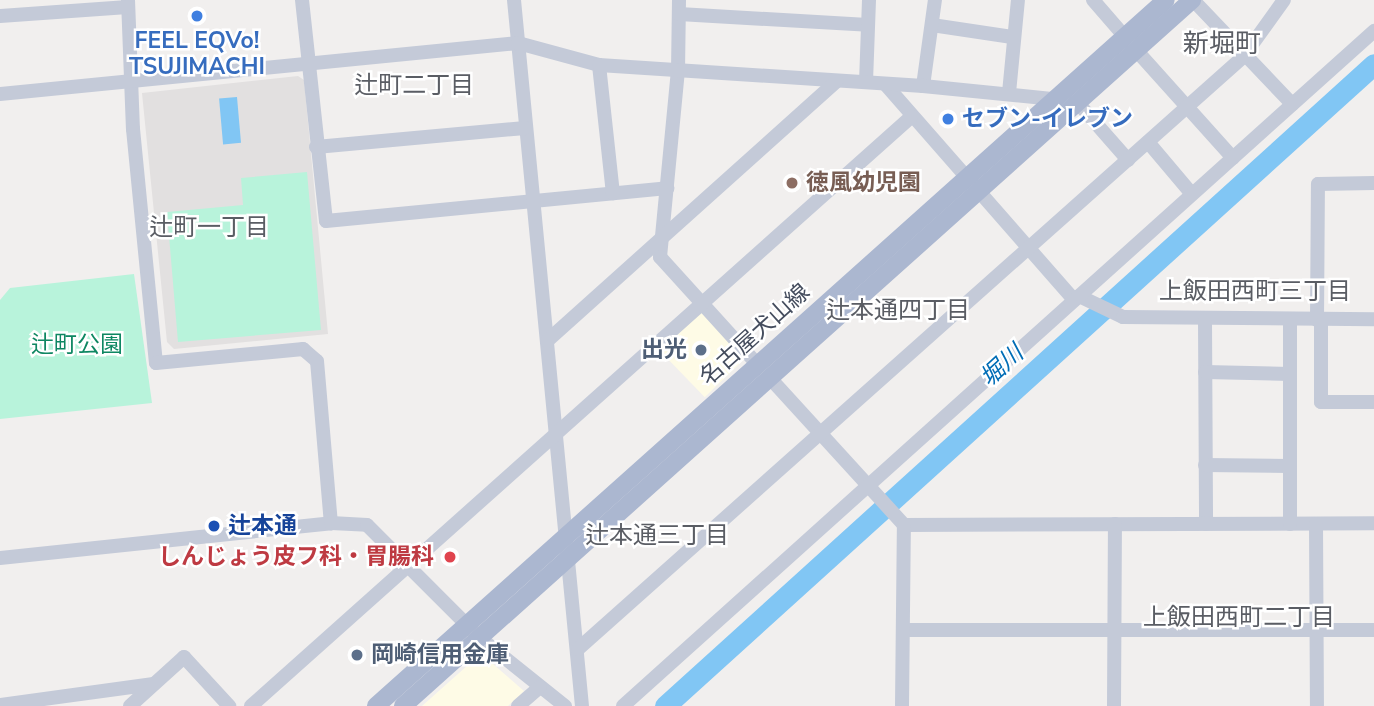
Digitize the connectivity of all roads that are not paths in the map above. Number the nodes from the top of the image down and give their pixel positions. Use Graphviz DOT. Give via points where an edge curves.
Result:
graph roads {
  1 [pos="302,0"];
  2 [pos="514,0"];
  3 [pos="869,0"];
  4 [pos="935,0"];
  5 [pos="1018,0"];
  6 [pos="1093,0"];
  7 [pos="1166,0"];
  8 [pos="1193,0"];
  9 [pos="1284,0"];
  10 [pos="128,3"];
  11 [pos="679,7"];
  12 [pos="0,16"];
  13 [pos="868,25"];
  14 [pos="932,25"];
  15 [pos="1374,31"];
  16 [pos="1012,37"];
  17 [pos="518,43"];
  18 [pos="1130,44"];
  19 [pos="1243,57"];
  20 [pos="308,63"];
  21 [pos="599,65"];
  22 [pos="678,70"];
  23 [pos="132,80"];
  24 [pos="837,81"];
  25 [pos="866,82"];
  26 [pos="885,84"];
  27 [pos="923,86"];
  28 [pos="1009,93"];
  29 [pos="0,94"];
  30 [pos="1054,99"];
  31 [pos="1079,103"];
  32 [pos="1292,104"];
  33 [pos="1188,107"];
  34 [pos="911,117"];
  35 [pos="525,128"];
  36 [pos="1148,142"];
  37 [pos="316,147"];
  38 [pos="1233,158"];
  39 [pos="1128,160"];
  40 [pos="965,178"];
  41 [pos="1374,183"];
  42 [pos="667,188"];
  43 [pos="613,193"];
  44 [pos="979,193"];
  45 [pos="1192,194"];
  46 [pos="533,201"];
  47 [pos="662,237"];
  48 [pos="1028,249"];
  49 [pos="1081,300"];
  50 [pos="702,303"];
  51 [pos="1290,320"];
  52 [pos="1319,320"];
  53 [pos="1374,320"];
  54 [pos="1205,321"];
  55 [pos="547,341"];
  56 [pos="764,372"];
  57 [pos="1205,372"];
  58 [pos="1290,374"];
  59 [pos="1374,402"];
  60 [pos="557,433"];
  61 [pos="818,433"];
  62 [pos="1205,465"];
  63 [pos="1289,466"];
  64 [pos="870,491"];
  65 [pos="897,519"];
  66 [pos="331,523"];
  67 [pos="1374,523"];
  68 [pos="1115,524"];
  69 [pos="1206,524"];
  70 [pos="1290,524"];
  71 [pos="1316,524"];
  72 [pos="568,536"];
  73 [pos="0,558"];
  74 [pos="569,559"];
  75 [pos="409,565"];
  76 [pos="1114,629"];
  77 [pos="903,630"];
  78 [pos="1317,630"];
  79 [pos="1374,630"];
  80 [pos="474,631"];
  81 [pos="578,649"];
  82 [pos="154,684"];
  83 [pos="540,687"];
  84 [pos="20,704"];
  85 [pos="0,705"];
  86 [pos="130,706"];
  87 [pos="229,706"];
  88 [pos="251,706"];
  89 [pos="376,706"];
  90 [pos="403,706"];
  91 [pos="518,706"];
  92 [pos="565,706"];
  93 [pos="582,706"];
  94 [pos="623,706"];
  95 [pos="902,706"];
  96 [pos="1114,706"];
  97 [pos="1317,706"];
  1 -- 20 [label="street"];
  2 -- 17 [label="street"];
  3 -- 13 [label="street"];
  4 -- 14 [label="street"];
  5 -- 16 [label="street"];
  6 -- 18 [label="street"];
  7 -- 18 [label="main road, 名古屋犬山線"];
  8 -- 18 [label="main road, 名古屋犬山線"];
  8 -- 19 [label="street"];
  9 -- 19 [label="street"];
  10 -- 12 [label="street"];
  10 -- 23 [label="street"];
  11 -- 13 [label="street"];
  11 -- 22 [label="street"];
  13 -- 25 [label="street"];
  14 -- 16 [label="street"];
  14 -- 27 [label="street"];
  15 -- 32 [label="street"];
  16 -- 28 [label="street"];
  17 -- 20 [label="street"];
  17 -- 21 [label="street"];
  17 -- 35 [label="street"];
  18 -- 30 [label="main road, 名古屋犬山線"];
  18 -- 31 [label="main road, 名古屋犬山線"];
  18 -- 33 [label="street"];
  19 -- 32 [label="street"];
  19 -- 33 [label="street"];
  20 -- 23 [label="street"];
  20 -- 37 [label="street"];
  21 -- 22 [label="street"];
  21 -- 43 [label="street"];
  22 -- 24 [label="street"];
  22 -- 42 [label="street"];
  23 -- 29 [label="street"];
  23 -- 66 [label="street" via="156,363 303,349 317,361"];
  24 -- 25 [label="street"];
  24 -- 47 [label="street"];
  25 -- 26 [label="street"];
  26 -- 27 [label="street"];
  26 -- 34 [label="street"];
  27 -- 28 [label="street"];
  28 -- 30 [label="street"];
  30 -- 40 [label="main road, 名古屋犬山線"];
  31 -- 39 [label="street"];
  31 -- 44 [label="main road, 名古屋犬山線"];
  32 -- 38 [label="street"];
  33 -- 36 [label="street"];
  33 -- 38 [label="street"];
  34 -- 40 [label="street"];
  34 -- 50 [label="street"];
  35 -- 37 [label="street"];
  35 -- 46 [label="street"];
  36 -- 39 [label="street"];
  36 -- 45 [label="street"];
  37 -- 46 [label="street" via="326,221"];
  38 -- 45 [label="street"];
  39 -- 48 [label="street"];
  40 -- 44 [label="street"];
  40 -- 56 [label="main road, 名古屋犬山線"];
  41 -- 52 [label="street" via="1318,184"];
  42 -- 43 [label="street"];
  42 -- 47 [label="street"];
  43 -- 46 [label="street"];
  44 -- 48 [label="street"];
  44 -- 56 [label="main road, 名古屋犬山線"];
  45 -- 49 [label="street"];
  46 -- 55 [label="street"];
  47 -- 50 [label="street" via="660,257"];
  47 -- 55 [label="street"];
  48 -- 49 [label="street"];
  48 -- 61 [label="street"];
  49 -- 54 [label="street" via="1119,315"];
  49 -- 64 [label="street"];
  50 -- 56 [label="street"];
  50 -- 60 [label="street"];
  51 -- 52 [label="street"];
  51 -- 54 [label="street"];
  51 -- 58 [label="street"];
  52 -- 53 [label="street"];
  52 -- 59 [label="street" via="1321,402"];
  54 -- 57 [label="street"];
  55 -- 60 [label="street"];
  56 -- 61 [label="street"];
  56 -- 72 [label="main road, 名古屋犬山線"];
  56 -- 74 [label="main road, 名古屋犬山線"];
  57 -- 58 [label="street"];
  57 -- 62 [label="street"];
  58 -- 63 [label="street"];
  60 -- 72 [label="street"];
  60 -- 75 [label="street"];
  61 -- 64 [label="street"];
  61 -- 81 [label="street"];
  62 -- 63 [label="street"];
  62 -- 69 [label="street"];
  63 -- 70 [label="street"];
  64 -- 65 [label="street"];
  64 -- 94 [label="street"];
  65 -- 68 [label="street"];
  65 -- 77 [label="street"];
  66 -- 73 [label="street"];
  66 -- 75 [label="street" via="368,525"];
  67 -- 71 [label="street"];
  68 -- 69 [label="street"];
  68 -- 76 [label="street"];
  69 -- 70 [label="street"];
  70 -- 71 [label="street"];
  71 -- 78 [label="street"];
  72 -- 74 [label="street"];
  72 -- 80 [label="main road, 名古屋犬山線"];
  74 -- 80 [label="main road, 名古屋犬山線"];
  74 -- 81 [label="street"];
  75 -- 80 [label="street"];
  75 -- 88 [label="street"];
  76 -- 77 [label="street"];
  76 -- 78 [label="street"];
  76 -- 96 [label="street"];
  77 -- 95 [label="street"];
  78 -- 79 [label="street"];
  78 -- 97 [label="street"];
  80 -- 83 [label="street"];
  80 -- 89 [label="main road, 名古屋犬山線"];
  80 -- 90 [label="main road, 名古屋犬山線"];
  81 -- 93 [label="street"];
  82 -- 84 [label="street"];
  82 -- 86 [label="street"];
  82 -- 87 [label="street" via="184,657"];
  83 -- 91 [label="street"];
  83 -- 92 [label="street"];
  84 -- 85 [label="street"];
}
